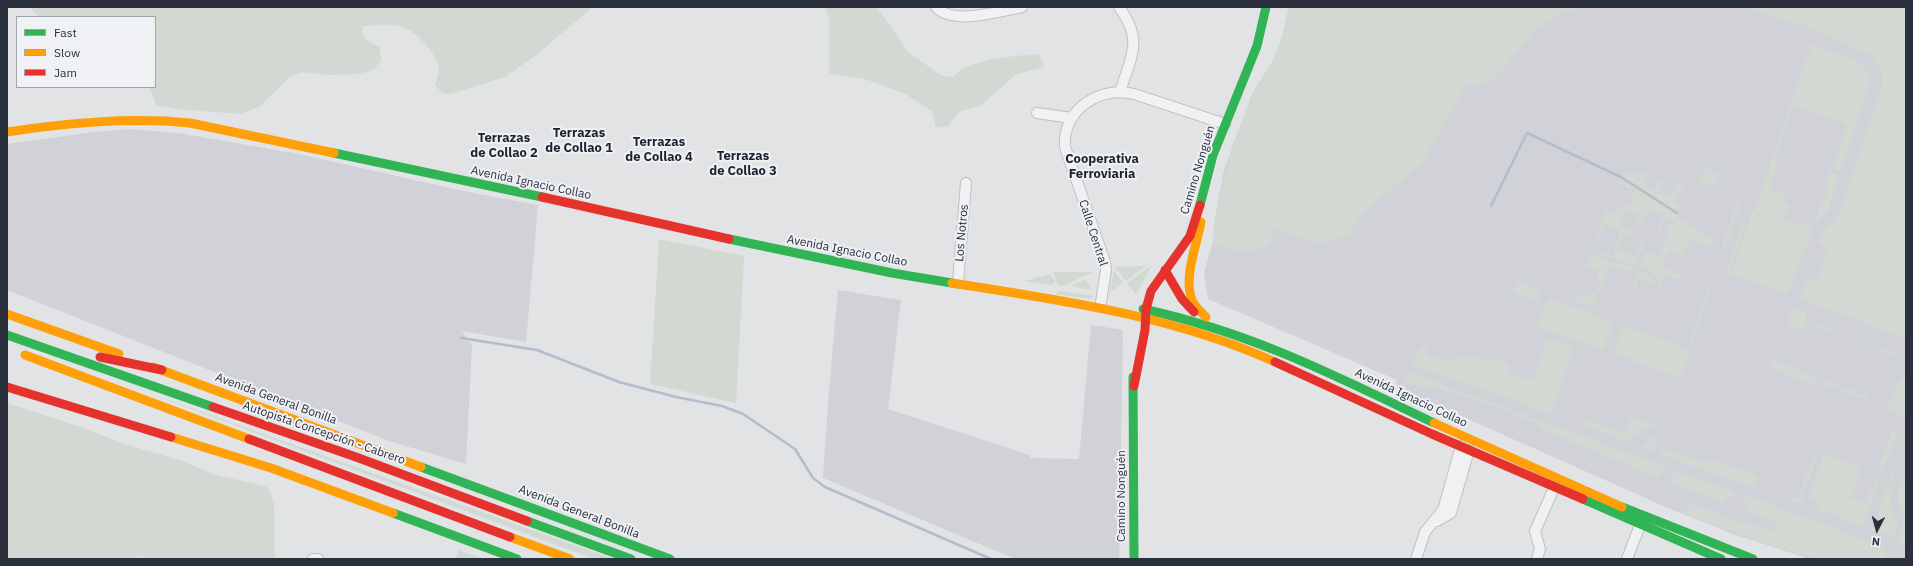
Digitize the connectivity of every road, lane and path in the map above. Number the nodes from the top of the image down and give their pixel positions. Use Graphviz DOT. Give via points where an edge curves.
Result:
graph roads {
  1 [pos="936,7"];
  2 [pos="1022,7"];
  3 [pos="1119,7"];
  4 [pos="1266,7"];
  5 [pos="1120,92"];
  6 [pos="1037,113"];
  7 [pos="1072,118"];
  8 [pos="1225,124"];
  9 [pos="7,132"];
  10 [pos="966,183"];
  11 [pos="1201,202"];
  12 [pos="1165,270"];
  13 [pos="958,283"];
  14 [pos="1048,298"];
  15 [pos="1101,302"];
  16 [pos="7,314"];
  17 [pos="1144,315"];
  18 [pos="1206,317"];
  19 [pos="1233,332"];
  20 [pos="7,335"];
  21 [pos="16,351"];
  22 [pos="162,370"];
  23 [pos="7,387"];
  24 [pos="1465,448"];
  25 [pos="1554,488"];
  26 [pos="1640,525"];
  27 [pos="1708,556"];
  28 [pos="313,559"];
  29 [pos="318,559"];
  30 [pos="517,559"];
  31 [pos="570,559"];
  32 [pos="631,559"];
  33 [pos="670,559"];
  34 [pos="1134,559"];
  35 [pos="1416,559"];
  36 [pos="1537,559"];
  37 [pos="1627,559"];
  38 [pos="1721,559"];
  39 [pos="1753,559"];
  1 -- 2 [label="street" via="944,13 960,17"];
  3 -- 5 [label="street" via="1135,42"];
  4 -- 8 [label="main road, Camino Nonguén" via="1257,46"];
  5 -- 7 [label="street, Calle Central" via="1107,93 1095,98 1082,106"];
  5 -- 8 [label="street, Calle Central" via="1134,94"];
  6 -- 7 [label="street"];
  7 -- 15 [label="street, Calle Central" via="1065,136 1066,153 1105,262"];
  8 -- 11 [label="main road, Camino Nonguén" via="1213,155"];
  9 -- 13 [label="main road, Avenida Ignacio Collao" via="111,120 190,123 773,249 892,273"];
  10 -- 13 [label="street, Los Notros"];
  11 -- 12 [label="main road, Camino Nonguén" via="1187,242"];
  11 -- 18 [label="main road" via="1200,228 1190,288 1194,304"];
  12 -- 17 [label="main road, Camino Nonguén" via="1151,292"];
  12 -- 18 [label="main road" via="1186,306"];
  13 -- 14 [label="main road, Avenida Ignacio Collao"];
  14 -- 15 [label="main road, Avenida Ignacio Collao"];
  14 -- 17 [label="main road, Avenida Ignacio Collao"];
  15 -- 17 [label="main road, Avenida Ignacio Collao"];
  16 -- 22 [label="main road, Avenida General Bonilla"];
  17 -- 19 [label="main road, Avenida Ignacio Collao" via="1202,322"];
  17 -- 24 [label="main road, Avenida Ignacio Collao" via="1229,342"];
  17 -- 34 [label="main road, Camino Nonguén" via="1135,329 1133,371"];
  18 -- 19 [label="main road"];
  19 -- 39 [label="main road, Avenida Ignacio Collao" via="1562,480 1670,527"];
  20 -- 22 [label="main road"];
  20 -- 32 [label="main road, Autopista Concepción - Cabrero" via="356,457"];
  21 -- 31 [label="main road"];
  22 -- 33 [label="main road, Avenida General Bonilla"];
  23 -- 30 [label="main road" via="271,468"];
  24 -- 25 [label="main road, Avenida Ignacio Collao"];
  24 -- 35 [label="street" via="1443,510 1425,532"];
  25 -- 26 [label="main road, Avenida Ignacio Collao"];
  25 -- 36 [label="street" via="1535,531 1540,549"];
  26 -- 27 [label="main road, Avenida Ignacio Collao"];
  26 -- 37 [label="street"];
  27 -- 38 [label="main road, Avenida Ignacio Collao"];
  28 -- 29 [label="street"];
}
